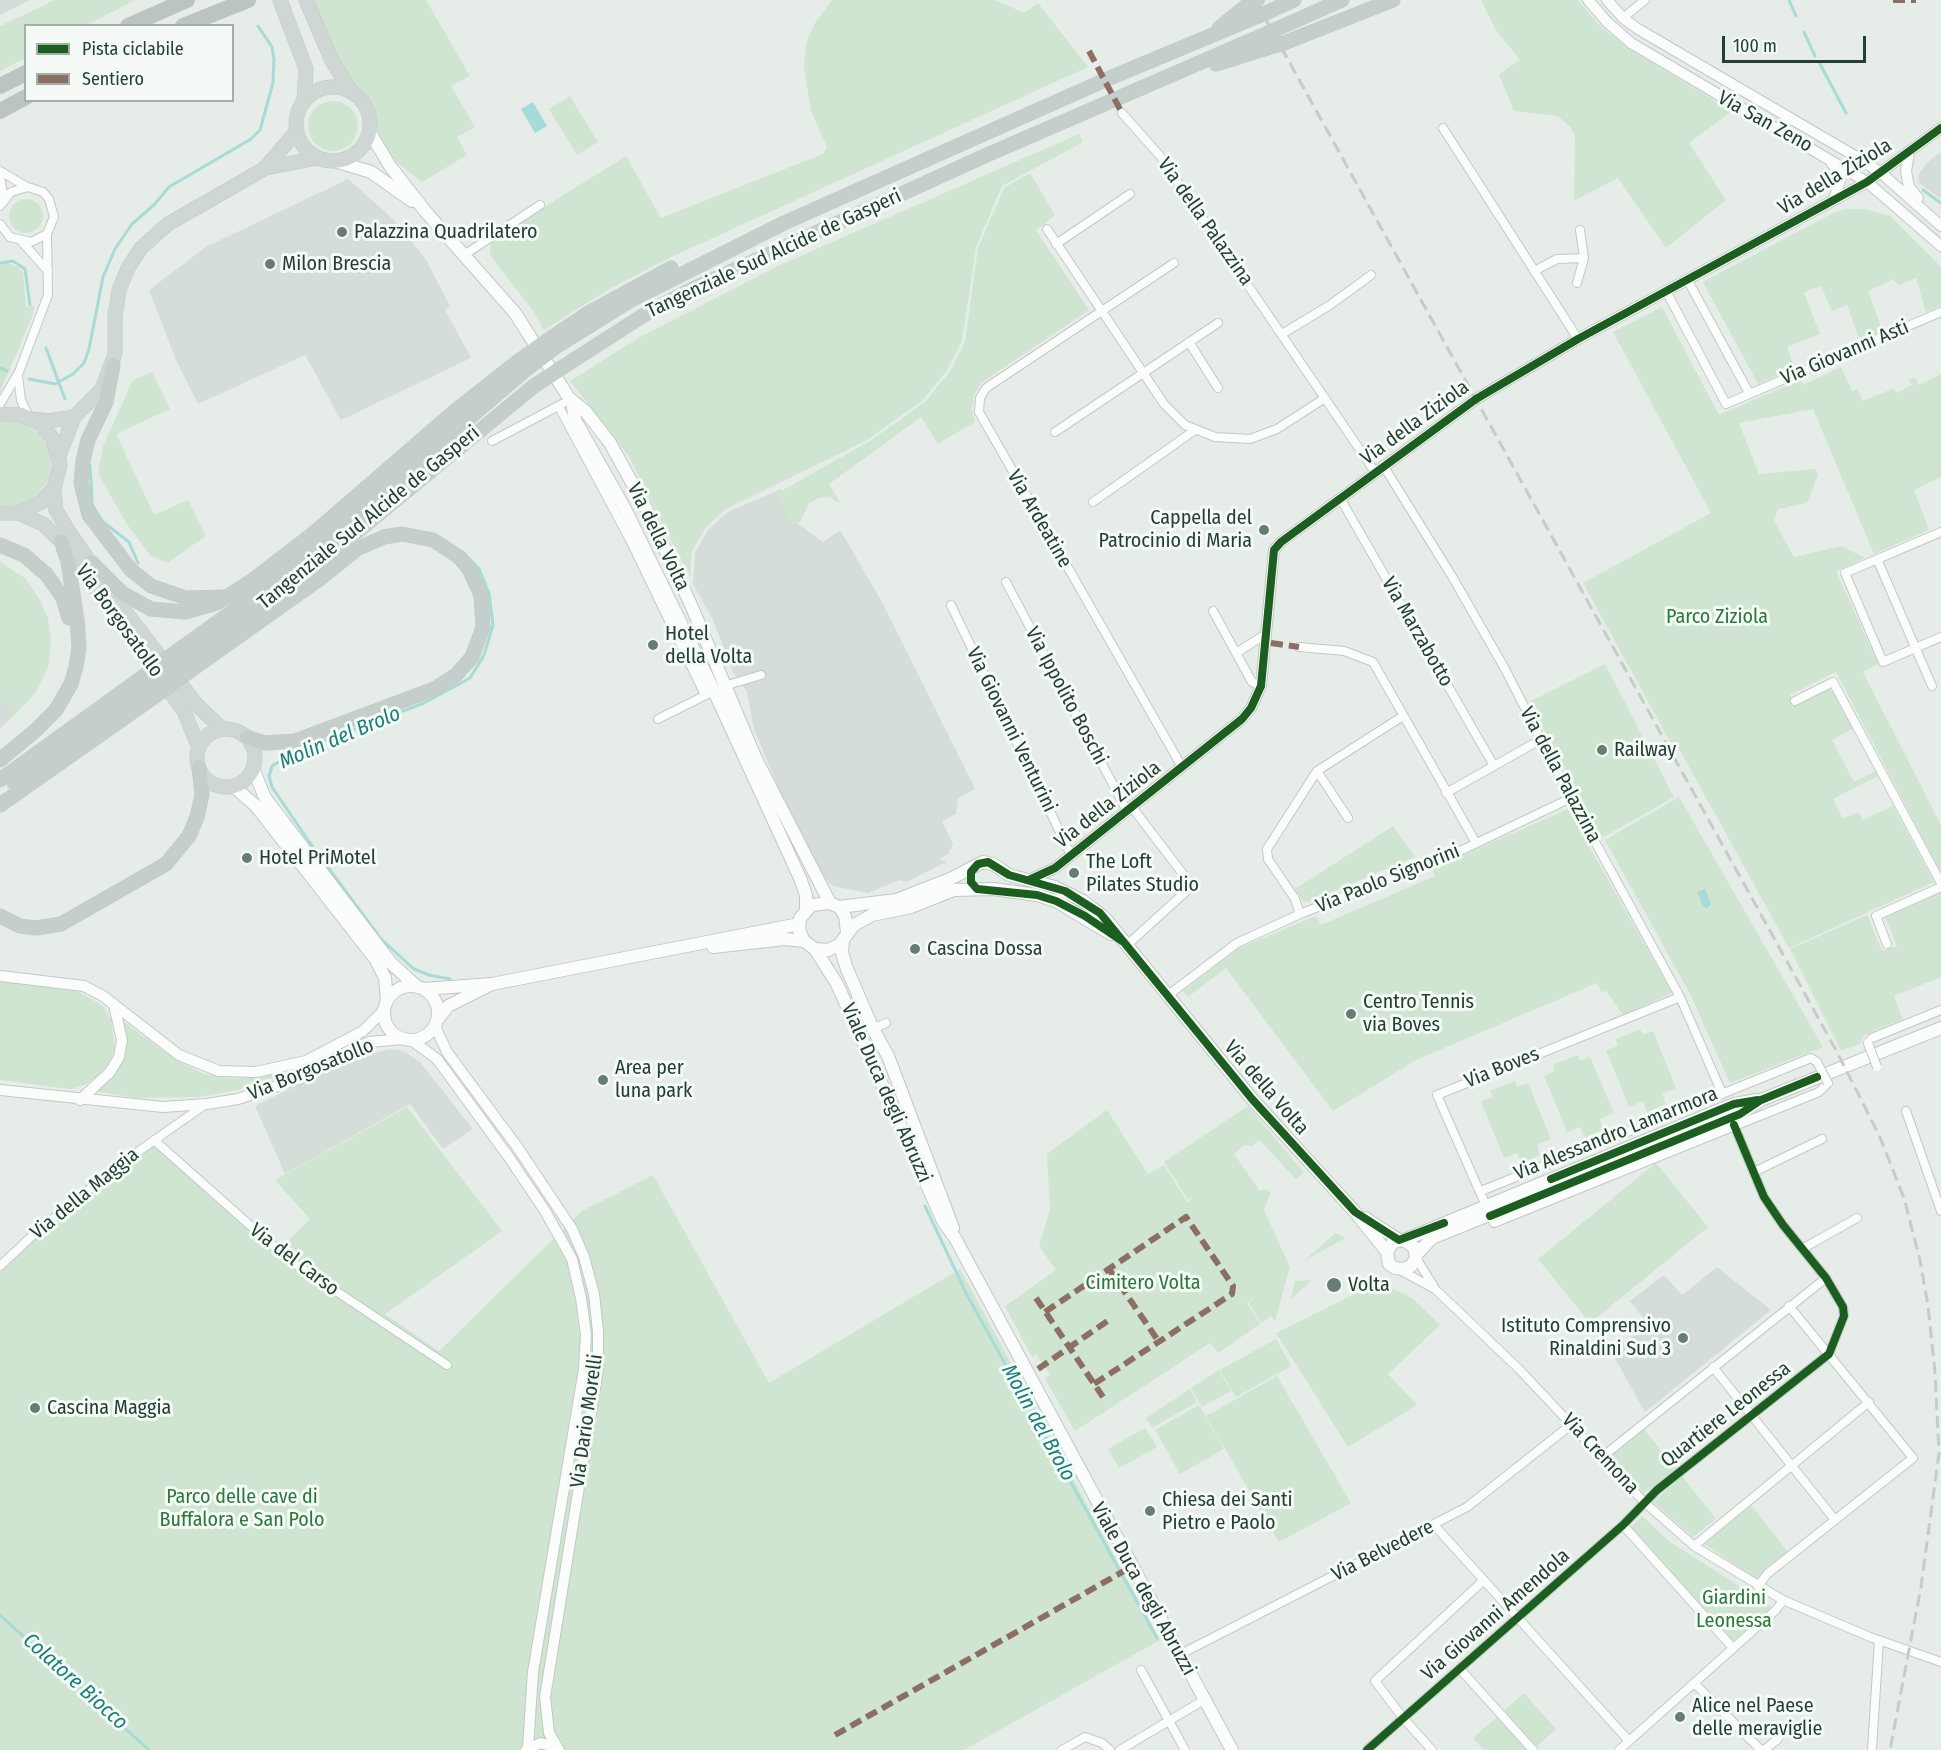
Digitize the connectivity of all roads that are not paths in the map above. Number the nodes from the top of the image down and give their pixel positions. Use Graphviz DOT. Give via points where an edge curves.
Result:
graph roads {
  1 [pos="187,0"];
  2 [pos="248,0"];
  3 [pos="280,0"];
  4 [pos="1258,0"];
  5 [pos="1294,0"];
  6 [pos="1342,0"];
  7 [pos="1393,0"];
  8 [pos="1588,0"];
  9 [pos="1607,0"];
  10 [pos="1645,0"];
  11 [pos="307,3"];
  12 [pos="1248,13"];
  13 [pos="1623,18"];
  14 [pos="133,24"];
  15 [pos="188,24"];
  16 [pos="1263,42"];
  17 [pos="24,74"];
  18 [pos="0,86"];
  19 [pos="352,93"];
  20 [pos="24,99"];
  21 [pos="304,102"];
  22 [pos="0,111"];
  23 [pos="1122,113"];
  24 [pos="1443,128"];
  25 [pos="1941,128"];
  26 [pos="297,131"];
  27 [pos="369,131"];
  28 [pos="1910,152"];
  29 [pos="1824,155"];
  30 [pos="318,158"];
  31 [pos="335,161"];
  32 [pos="264,169"];
  33 [pos="0,171"];
  34 [pos="1881,173"];
  35 [pos="0,177"];
  36 [pos="1867,182"];
  37 [pos="28,187"];
  38 [pos="1130,194"];
  39 [pos="1834,200"];
  40 [pos="2,202"];
  41 [pos="540,205"];
  42 [pos="425,211"];
  43 [pos="0,224"];
  44 [pos="1941,224"];
  45 [pos="1047,230"];
  46 [pos="1580,230"];
  47 [pos="46,234"];
  48 [pos="22,242"];
  49 [pos="1056,244"];
  50 [pos="1941,246"];
  51 [pos="464,255"];
  52 [pos="1584,258"];
  53 [pos="1174,263"];
  54 [pos="48,272"];
  55 [pos="1534,272"];
  56 [pos="1371,275"];
  57 [pos="1688,279"];
  58 [pos="1577,283"];
  59 [pos="1666,291"];
  60 [pos="1102,312"];
  61 [pos="1941,312"];
  62 [pos="1218,322"];
  63 [pos="1282,334"];
  64 [pos="1578,339"];
  65 [pos="1189,342"];
  66 [pos="113,365"];
  67 [pos="522,365"];
  68 [pos="18,372"];
  69 [pos="1143,372"];
  70 [pos="1218,388"];
  71 [pos="1749,393"];
  72 [pos="1325,398"];
  73 [pos="571,400"];
  74 [pos="0,404"];
  75 [pos="560,407"];
  76 [pos="0,414"];
  77 [pos="74,417"];
  78 [pos="31,418"];
  79 [pos="1195,430"];
  80 [pos="1055,432"];
  81 [pos="492,441"];
  82 [pos="59,456"];
  83 [pos="1379,468"];
  84 [pos="430,471"];
  85 [pos="54,488"];
  86 [pos="1340,498"];
  87 [pos="1093,502"];
  88 [pos="0,513"];
  89 [pos="18,513"];
  90 [pos="1941,532"];
  91 [pos="61,541"];
  92 [pos="0,545"];
  93 [pos="1876,559"];
  94 [pos="91,562"];
  95 [pos="1006,582"];
  96 [pos="309,586"];
  97 [pos="226,597"];
  98 [pos="951,605"];
  99 [pos="1213,611"];
  100 [pos="1266,634"];
  101 [pos="1941,637"];
  102 [pos="1299,647"];
  103 [pos="1917,648"];
  104 [pos="1236,653"];
  105 [pos="183,661"];
  106 [pos="761,675"];
  107 [pos="151,684"];
  108 [pos="726,685"];
  109 [pos="1261,686"];
  110 [pos="1932,686"];
  111 [pos="710,693"];
  112 [pos="1795,701"];
  113 [pos="49,716"];
  114 [pos="1402,716"];
  115 [pos="658,719"];
  116 [pos="222,729"];
  117 [pos="247,737"];
  118 [pos="1540,740"];
  119 [pos="199,748"];
  120 [pos="0,760"];
  121 [pos="1494,766"];
  122 [pos="199,767"];
  123 [pos="1182,767"];
  124 [pos="253,768"];
  125 [pos="1317,771"];
  126 [pos="46,774"];
  127 [pos="0,780"];
  128 [pos="233,786"];
  129 [pos="1446,792"];
  130 [pos="0,793"];
  131 [pos="1571,798"];
  132 [pos="0,805"];
  133 [pos="1129,809"];
  134 [pos="0,812"];
  135 [pos="1348,818"];
  136 [pos="1476,843"];
  137 [pos="1071,855"];
  138 [pos="973,868"];
  139 [pos="997,868"];
  140 [pos="1055,868"];
  141 [pos="1029,880"];
  142 [pos="1046,885"];
  143 [pos="1941,885"];
  144 [pos="977,889"];
  145 [pos="993,889"];
  146 [pos="1015,892"];
  147 [pos="834,905"];
  148 [pos="806,909"];
  149 [pos="1300,914"];
  150 [pos="0,916"];
  151 [pos="799,924"];
  152 [pos="845,936"];
  153 [pos="804,941"];
  154 [pos="1124,944"];
  155 [pos="1887,944"];
  156 [pos="681,946"];
  157 [pos="815,949"];
  158 [pos="0,976"];
  159 [pos="492,984"];
  160 [pos="420,988"];
  161 [pos="1167,996"];
  162 [pos="1680,997"];
  163 [pos="114,1005"];
  164 [pos="385,1005"];
  165 [pos="1941,1010"];
  166 [pos="436,1022"];
  167 [pos="886,1023"];
  168 [pos="1941,1028"];
  169 [pos="873,1029"];
  170 [pos="407,1040"];
  171 [pos="1878,1067"];
  172 [pos="0,1090"];
  173 [pos="1722,1093"];
  174 [pos="80,1100"];
  175 [pos="207,1104"];
  176 [pos="163,1107"];
  177 [pos="1906,1111"];
  178 [pos="1734,1125"];
  179 [pos="173,1126"];
  180 [pos="1822,1139"];
  181 [pos="154,1140"];
  182 [pos="1754,1172"];
  183 [pos="1481,1191"];
  184 [pos="1488,1211"];
  185 [pos="1941,1211"];
  186 [pos="1857,1218"];
  187 [pos="955,1238"];
  188 [pos="1395,1244"];
  189 [pos="1802,1249"];
  190 [pos="1416,1256"];
  191 [pos="0,1266"];
  192 [pos="1399,1269"];
  193 [pos="1826,1278"];
  194 [pos="1436,1290"];
  195 [pos="1789,1306"];
  196 [pos="1829,1354"];
  197 [pos="447,1365"];
  198 [pos="1713,1367"];
  199 [pos="1518,1369"];
  200 [pos="1869,1402"];
  201 [pos="1752,1415"];
  202 [pos="1572,1424"];
  203 [pos="1602,1456"];
  204 [pos="1791,1465"];
  205 [pos="1644,1502"];
  206 [pos="1835,1520"];
  207 [pos="1434,1525"];
  208 [pos="1623,1525"];
  209 [pos="1694,1546"];
  210 [pos="1484,1581"];
  211 [pos="1758,1587"];
  212 [pos="1784,1600"];
  213 [pos="1517,1617"];
  214 [pos="1879,1640"];
  215 [pos="1733,1648"];
  216 [pos="1179,1655"];
  217 [pos="1941,1662"];
  218 [pos="1460,1669"];
  219 [pos="1141,1670"];
  220 [pos="1694,1683"];
  221 [pos="1204,1700"];
  222 [pos="1403,1718"];
  223 [pos="1169,1720"];
  224 [pos="1778,1739"];
  225 [pos="1629,1741"];
  226 [pos="1376,1742"];
  227 [pos="527,1749"];
  228 [pos="559,1750"];
  229 [pos="1062,1750"];
  230 [pos="1110,1750"];
  231 [pos="1120,1750"];
  232 [pos="1185,1750"];
  233 [pos="1232,1750"];
  234 [pos="1367,1750"];
  235 [pos="1384,1750"];
  236 [pos="1432,1750"];
  237 [pos="1533,1750"];
  238 [pos="1619,1750"];
  239 [pos="1763,1750"];
  240 [pos="1872,1750"];
  1 -- 14 [label="highway"];
  2 -- 15 [label="highway"];
  3 -- 21 [label="main road" via="306,69"];
  4 -- 12 [label="highway, bridge"];
  5 -- 12 [label="highway, Tangenziale Sud Alcide de Gasperi, bridge" via="1268,12"];
  6 -- 16 [label="highway, bridge" via="1279,28"];
  7 -- 16 [label="highway, bridge" via="1284,43"];
  8 -- 29 [label="street, Via San Zeno" via="1631,43"];
  9 -- 13 [label="street, Via San Zeno"];
  10 -- 13 [label="street"];
  11 -- 19 [label="main road" via="332,61"];
  12 -- 67 [label="highway, Tangenziale Sud Alcide de Gasperi, bridge" via="1206,38 688,269 551,344"];
  13 -- 34 [label="street, Via San Zeno"];
  16 -- 84 [label="highway, Tangenziale Sud Alcide de Gasperi, bridge" via="989,154 697,287 534,386"];
  17 -- 18 [label="highway"];
  19 -- 21 [label="main road" via="326,88"];
  19 -- 27 [label="main road" via="367,109"];
  20 -- 22 [label="highway"];
  21 -- 26 [label="main road"];
  23 -- 63 [label="street, Via della Palazzina" via="1160,156"];
  24 -- 55 [label="street"];
  25 -- 28 [label="street, Via della Ziziola"];
  26 -- 30 [label="main road" via="304,147"];
  26 -- 32 [label="main road"];
  27 -- 31 [label="main road" via="357,152"];
  27 -- 42 [label="main road, Via della Volta"];
  28 -- 34 [label="street, Via della Ziziola"];
  28 -- 44 [label="street" via="1906,171 1909,187"];
  29 -- 36 [label="street, Via San Zeno"];
  29 -- 39 [label="street" via="1841,177"];
  30 -- 31 [label="main road"];
  30 -- 32 [label="main road"];
  31 -- 42 [label="main road, Via della Volta" via="381,177"];
  32 -- 66 [label="main road" via="168,224 134,257 123,277 116,304"];
  33 -- 37 [label="street"];
  34 -- 36 [label="street, Via della Ziziola"];
  34 -- 44 [label="street, Via San Zeno"];
  35 -- 40 [label="street"];
  36 -- 39 [label="street, Via della Ziziola"];
  36 -- 50 [label="street, Via San Zeno"];
  37 -- 40 [label="street" via="11,192"];
  37 -- 47 [label="street" via="43,192 53,207 52,226"];
  38 -- 49 [label="street"];
  39 -- 57 [label="street, Via della Ziziola"];
  41 -- 51 [label="street"];
  42 -- 51 [label="main road, Via della Volta"];
  43 -- 48 [label="street" via="10,237"];
  45 -- 49 [label="street"];
  46 -- 52 [label="street"];
  47 -- 48 [label="street"];
  47 -- 54 [label="street"];
  48 -- 54 [label="street"];
  49 -- 60 [label="street"];
  51 -- 73 [label="main road, Via della Volta" via="515,313"];
  52 -- 55 [label="street" via="1557,259"];
  52 -- 58 [label="street"];
  53 -- 60 [label="street, Via Ardeatine"];
  54 -- 68 [label="street" via="48,295"];
  55 -- 64 [label="street"];
  56 -- 63 [label="street"];
  57 -- 59 [label="street, Via della Ziziola"];
  57 -- 71 [label="street"];
  59 -- 64 [label="street, Via della Ziziola"];
  59 -- 71 [label="street, Via Giovanni Asti" via="1726,404"];
  60 -- 69 [label="street"];
  60 -- 123 [label="street, Via Ardeatine" via="986,388 979,412"];
  61 -- 71 [label="street, Via Giovanni Asti"];
  62 -- 65 [label="street"];
  63 -- 72 [label="street, Via della Palazzina"];
  64 -- 83 [label="street, Via della Ziziola" via="1476,399"];
  65 -- 69 [label="street"];
  65 -- 70 [label="street"];
  66 -- 77 [label="main road" via="98,394"];
  66 -- 97 [label="highway" via="106,402 83,461 81,483 89,515 131,570 151,586 186,598"];
  67 -- 97 [label="highway" via="455,411 314,533"];
  67 -- 105 [label="highway, Tangenziale Sud Alcide de Gasperi" via="305,559"];
  68 -- 74 [label="street"];
  68 -- 78 [label="street" via="21,400"];
  69 -- 79 [label="street" via="1173,415"];
  69 -- 80 [label="street"];
  72 -- 79 [label="street" via="1277,429 1250,439 1215,437"];
  72 -- 83 [label="street, Via della Palazzina"];
  73 -- 75 [label="street"];
  73 -- 108 [label="main road, Via della Volta" via="586,412 610,443 647,510"];
  73 -- 111 [label="main road, Via della Volta" via="575,420 625,509"];
  75 -- 81 [label="street"];
  75 -- 111 [label="street, Via della Volta"];
  76 -- 78 [label="main road"];
  77 -- 78 [label="main road" via="49,421"];
  77 -- 82 [label="main road"];
  78 -- 82 [label="main road" via="48,431"];
  79 -- 87 [label="street"];
  82 -- 85 [label="main road"];
  83 -- 86 [label="street, Via della Ziziola"];
  83 -- 118 [label="street, Via della Palazzina" via="1459,588"];
  84 -- 96 [label="highway" via="422,486 317,574"];
  84 -- 105 [label="highway, Tangenziale Sud Alcide de Gasperi" via="312,568"];
  85 -- 89 [label="main road" via="35,507"];
  85 -- 94 [label="main road, Via Borgosatollo" via="60,518"];
  86 -- 100 [label="street, Via della Ziziola" via="1274,550"];
  86 -- 121 [label="street, Via Marzabotto"];
  88 -- 89 [label="main road"];
  89 -- 91 [label="main road, Via Borgosatollo" via="43,524"];
  90 -- 93 [label="street"];
  91 -- 113 [label="highway" via="68,562 79,647 71,684"];
  91 -- 119 [label="main road, Via Borgosatollo" via="184,711"];
  92 -- 113 [label="highway" via="24,555 47,575 67,610 72,634 70,664"];
  93 -- 103 [label="street"];
  93 -- 103 [label="street" via="1845,573 1883,662"];
  94 -- 97 [label="highway" via="122,593 151,609 196,611"];
  94 -- 116 [label="main road, Via Borgosatollo" via="189,694"];
  95 -- 133 [label="street, Via Ippolito Boschi"];
  96 -- 105 [label="highway"];
  96 -- 117 [label="highway" via="357,549 384,537 402,534 433,540 459,557 476,581 484,610 478,644 465,667 434,689 295,741 265,743"];
  98 -- 137 [label="street, Via Giovanni Venturini"];
  99 -- 104 [label="street"];
  100 -- 104 [label="street"];
  100 -- 109 [label="street, Via della Ziziola"];
  101 -- 103 [label="street"];
  102 -- 114 [label="street, Via Paolo Signorini" via="1344,651 1373,662"];
  103 -- 110 [label="street"];
  104 -- 109 [label="street" via="1252,682"];
  105 -- 107 [label="highway, Tangenziale Sud Alcide de Gasperi, bridge"];
  105 -- 107 [label="highway, bridge"];
  106 -- 108 [label="street"];
  107 -- 126 [label="highway"];
  107 -- 127 [label="highway, Tangenziale Sud Alcide de Gasperi"];
  107 -- 130 [label="highway, Tangenziale Sud Alcide de Gasperi"];
  108 -- 111 [label="street"];
  108 -- 147 [label="main road, Via della Volta" via="756,759"];
  109 -- 123 [label="street, Via della Ziziola" via="1242,719"];
  111 -- 115 [label="street"];
  111 -- 148 [label="main road, Via della Volta" via="800,878"];
  112 -- 143 [label="street" via="1833,682"];
  113 -- 120 [label="highway"];
  114 -- 125 [label="street, Via Paolo Signorini"];
  114 -- 129 [label="street, Via Paolo Signorini"];
  116 -- 117 [label="main road, Via Borgosatollo"];
  116 -- 119 [label="main road" via="208,735"];
  117 -- 124 [label="main road" via="255,752"];
  118 -- 121 [label="street"];
  118 -- 131 [label="street, Via della Palazzina"];
  119 -- 122 [label="main road, Via Borgosatollo"];
  121 -- 129 [label="street"];
  122 -- 128 [label="main road" via="212,783"];
  122 -- 150 [label="highway" via="202,795 197,817 179,851 159,869 61,924 20,926"];
  123 -- 133 [label="street, Via della Ziziola"];
  124 -- 128 [label="main road" via="245,780"];
  124 -- 160 [label="main road" via="265,798 391,963"];
  125 -- 135 [label="street"];
  125 -- 149 [label="street, Via Paolo Signorini" via="1267,849 1268,859"];
  126 -- 132 [label="highway"];
  126 -- 134 [label="highway"];
  128 -- 164 [label="main road" via="256,806 376,960 385,978"];
  129 -- 136 [label="street, Via Paolo Signorini"];
  131 -- 136 [label="street, Via Paolo Signorini"];
  131 -- 162 [label="street, Via della Palazzina"];
  133 -- 137 [label="street, Via della Ziziola"];
  133 -- 154 [label="street, Via Ippolito Boschi" via="1192,886"];
  136 -- 149 [label="street, Via Paolo Signorini"];
  137 -- 140 [label="street, Via della Ziziola"];
  138 -- 139 [label="main road, Via della Volta" via="983,862"];
  138 -- 144 [label="main road" via="970,877"];
  138 -- 147 [label="main road, Via della Volta" via="896,900"];
  139 -- 141 [label="main road, Via della Volta"];
  139 -- 145 [label="main road" via="1000,877"];
  140 -- 141 [label="street"];
  140 -- 142 [label="street"];
  141 -- 142 [label="main road, Via della Volta"];
  142 -- 146 [label="street" via="1039,890 1023,887"];
  142 -- 154 [label="main road, Via della Volta" via="1092,907"];
  143 -- 155 [label="street" via="1876,916"];
  144 -- 145 [label="main road, Via della Volta"];
  144 -- 152 [label="main road, Via della Volta" via="954,890 911,907 872,915"];
  145 -- 146 [label="main road, Via della Volta"];
  146 -- 154 [label="main road, Via della Volta" via="1065,905"];
  147 -- 148 [label="main road, Via della Volta" via="818,902"];
  147 -- 152 [label="main road, Via della Volta" via="847,921"];
  148 -- 151 [label="main road"];
  149 -- 161 [label="street, Via Paolo Signorini" via="1237,944"];
  151 -- 153 [label="main road"];
  151 -- 156 [label="main road"];
  152 -- 157 [label="main road, Via della Volta" via="833,948"];
  152 -- 169 [label="main road, Viale Duca degli Abruzzi" via="842,953"];
  153 -- 156 [label="main road"];
  153 -- 157 [label="main road"];
  154 -- 161 [label="main road, Via della Volta"];
  156 -- 159 [label="main road"];
  157 -- 187 [label="main road, Viale Duca degli Abruzzi" via="837,984 943,1221"];
  158 -- 163 [label="street, Via Borgosatollo" via="84,986"];
  159 -- 160 [label="main road"];
  159 -- 166 [label="main road" via="448,1006"];
  160 -- 164 [label="main road" via="399,989"];
  160 -- 166 [label="main road" via="436,1002"];
  161 -- 188 [label="main road, Via della Volta" via="1265,1114 1355,1212"];
  162 -- 173 [label="street, Via della Palazzina"];
  162 -- 183 [label="street, Via Boves" via="1437,1095"];
  163 -- 164 [label="street, Via Borgosatollo" via="179,1055 199,1065 219,1071 256,1072 306,1061 363,1031"];
  163 -- 174 [label="street" via="122,1040 119,1058"];
  164 -- 170 [label="main road" via="388,1028"];
  165 -- 171 [label="street, bridge" via="1872,1038 1868,1043"];
  166 -- 170 [label="main road" via="425,1036"];
  166 -- 228 [label="street, Via Dario Morelli" via="447,1052 572,1229 594,1294 598,1369 544,1697 549,1733"];
  167 -- 169 [label="street"];
  168 -- 184 [label="main road, Via Alessandro Lamarmora" via="1761,1100 1734,1104"];
  169 -- 187 [label="main road, Viale Duca degli Abruzzi" via="888,1056 943,1196"];
  170 -- 175 [label="street, Via Borgosatollo" via="370,1042 293,1081 238,1099"];
  170 -- 227 [label="street, Via Dario Morelli" via="437,1059 508,1156 572,1259 581,1298 586,1335 584,1369 533,1672"];
  172 -- 174 [label="street"];
  173 -- 178 [label="street, Via Alessandro Lamarmora, bridge" via="1811,1058 1828,1083 1819,1092"];
  173 -- 183 [label="street, Via Alessandro Lamarmora"];
  174 -- 176 [label="street, Via Borgosatollo"];
  175 -- 176 [label="street, Via Borgosatollo"];
  175 -- 179 [label="street, Via della Maggia"];
  176 -- 179 [label="street" via="171,1112"];
  177 -- 185 [label="street"];
  178 -- 182 [label="street"];
  178 -- 184 [label="street, Via Alessandro Lamarmora" via="1494,1223"];
  179 -- 181 [label="street, Via della Maggia"];
  180 -- 182 [label="street"];
  181 -- 191 [label="street, Via della Maggia" via="33,1235"];
  181 -- 197 [label="street, Via del Carso" via="288,1259"];
  182 -- 189 [label="street" via="1764,1197"];
  183 -- 184 [label="street, Via Boves"];
  184 -- 188 [label="main road, Via Alessandro Lamarmora"];
  184 -- 190 [label="main road, Via Alessandro Lamarmora" via="1432,1238"];
  186 -- 189 [label="street"];
  187 -- 216 [label="main road, Viale Duca degli Abruzzi"];
  188 -- 190 [label="main road, Via della Volta" via="1411,1244"];
  188 -- 192 [label="main road, Via della Volta" via="1389,1264"];
  189 -- 193 [label="street"];
  190 -- 192 [label="main road" via="1411,1266"];
  190 -- 194 [label="street, Via della Volta"];
  192 -- 194 [label="street, Via della Volta"];
  193 -- 195 [label="street"];
  193 -- 196 [label="street" via="1844,1316"];
  194 -- 199 [label="street, Via della Volta"];
  195 -- 196 [label="street"];
  195 -- 198 [label="street"];
  196 -- 200 [label="street"];
  196 -- 201 [label="street, Quartiere Leonessa"];
  198 -- 201 [label="street, Quartiere Leonessa"];
  198 -- 203 [label="street"];
  199 -- 202 [label="street, Via Cremona"];
  200 -- 204 [label="street"];
  200 -- 206 [label="street" via="1913,1458"];
  201 -- 204 [label="street, Quartiere Leonessa"];
  201 -- 205 [label="street, Quartiere Leonessa"];
  202 -- 203 [label="street, Via Cremona"];
  202 -- 207 [label="street, Via Belvedere" via="1467,1507"];
  203 -- 205 [label="street, Via Cremona"];
  204 -- 206 [label="street, Quartiere Leonessa"];
  204 -- 209 [label="street"];
  205 -- 208 [label="street, Via Giovanni Amendola"];
  205 -- 209 [label="street, Via Cremona"];
  206 -- 211 [label="street" via="1767,1574"];
  207 -- 210 [label="street"];
  207 -- 216 [label="street, Via Belvedere"];
  208 -- 213 [label="street, Via Giovanni Amendola"];
  208 -- 215 [label="street"];
  209 -- 211 [label="street, Via Cremona"];
  210 -- 213 [label="street"];
  210 -- 222 [label="street" via="1375,1681"];
  211 -- 212 [label="street, Via Cremona"];
  212 -- 214 [label="street, Via Cremona"];
  212 -- 215 [label="street"];
  213 -- 218 [label="street, Via Giovanni Amendola"];
  213 -- 225 [label="street"];
  214 -- 217 [label="street, Via Cremona"];
  214 -- 240 [label="street"];
  215 -- 220 [label="street"];
  216 -- 221 [label="main road, Viale Duca degli Abruzzi"];
  218 -- 222 [label="street, Via Giovanni Amendola"];
  218 -- 237 [label="street"];
  219 -- 223 [label="street"];
  220 -- 225 [label="street"];
  220 -- 239 [label="street"];
  221 -- 223 [label="street"];
  221 -- 233 [label="main road, Viale Duca degli Abruzzi"];
  222 -- 226 [label="street, Via Giovanni Amendola"];
  222 -- 236 [label="street"];
  223 -- 231 [label="street"];
  223 -- 232 [label="street"];
  224 -- 239 [label="street"];
  225 -- 238 [label="street"];
  226 -- 234 [label="street, Via Giovanni Amendola"];
  226 -- 235 [label="street"];
  227 -- 228 [label="street, Via Dario Morelli" via="547,1743"];
  229 -- 230 [label="street" via="1086,1737"];
}
